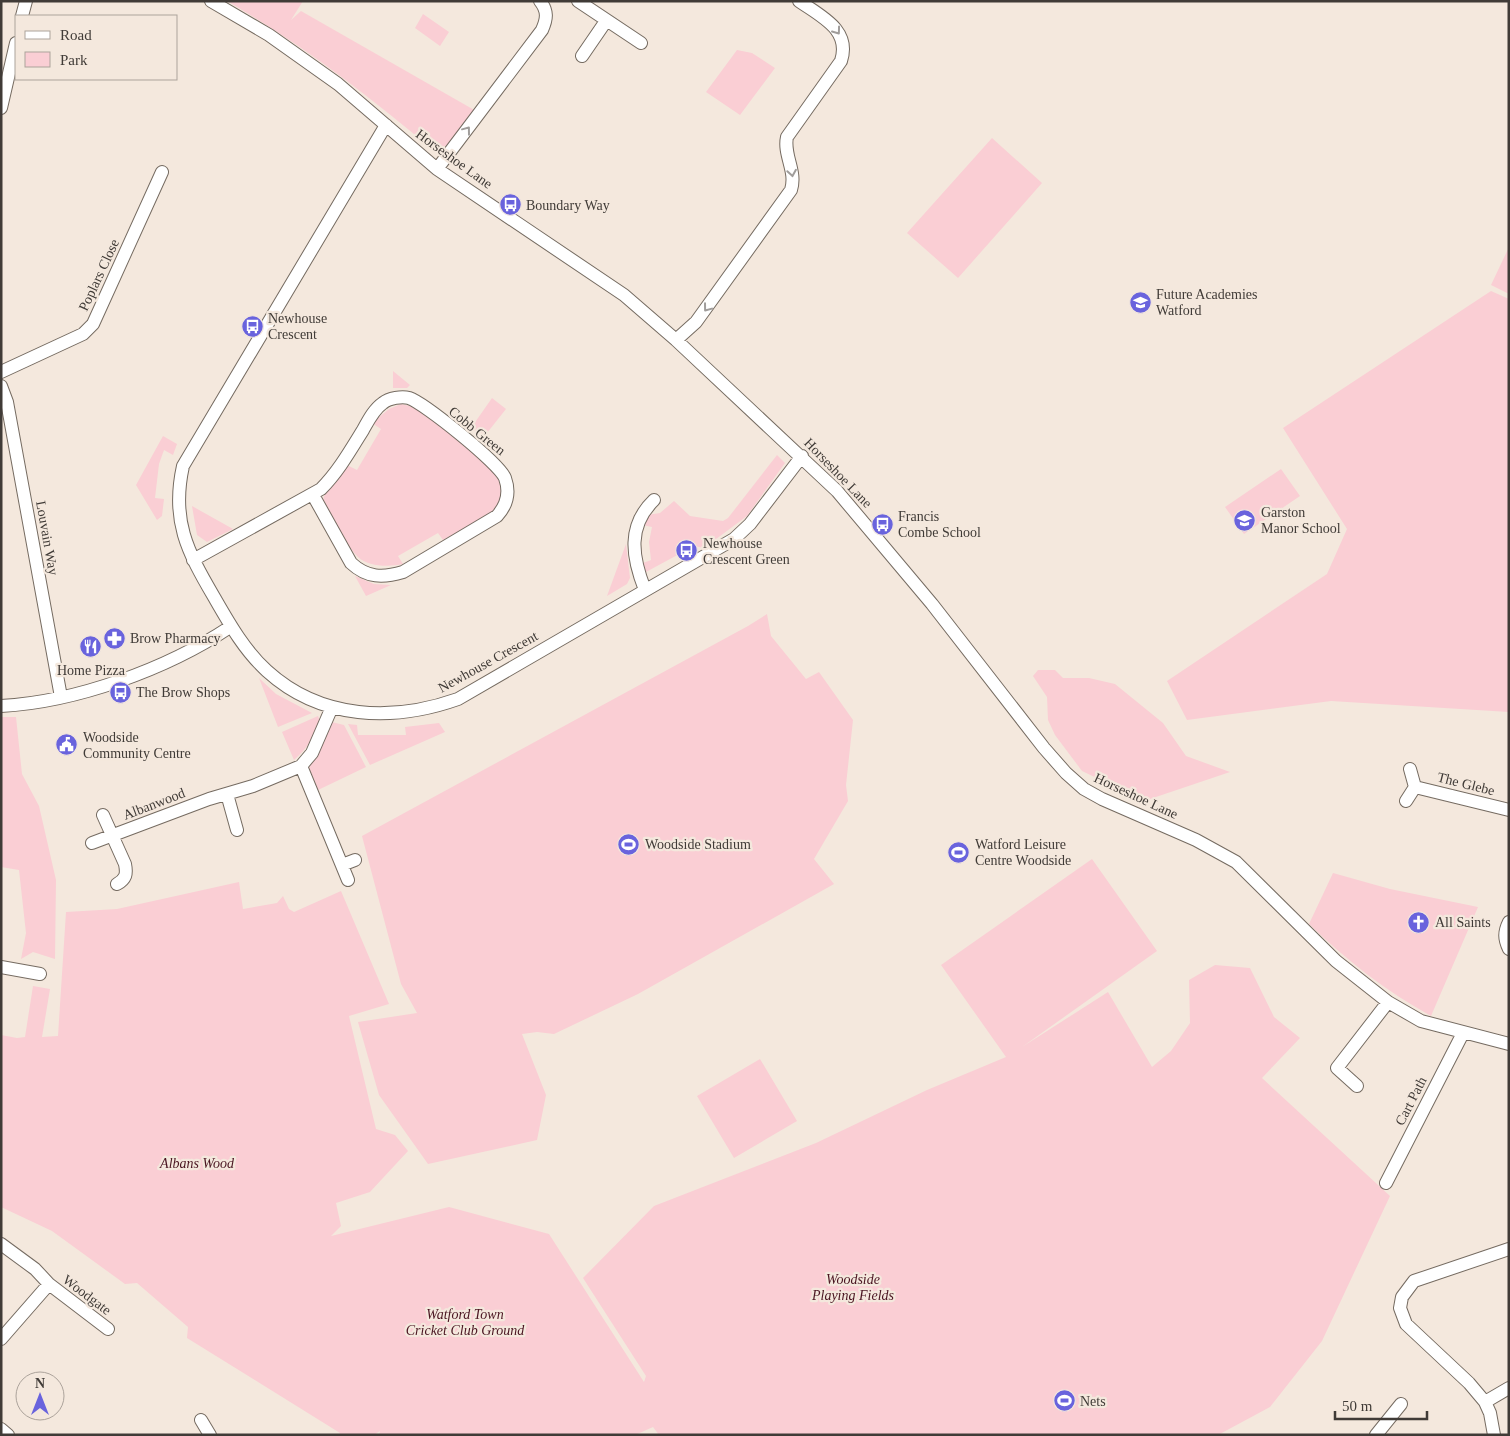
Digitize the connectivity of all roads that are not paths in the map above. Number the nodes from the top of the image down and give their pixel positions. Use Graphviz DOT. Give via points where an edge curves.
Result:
graph roads {
  1 [pos="26,1"];
  2 [pos="212,1"];
  3 [pos="578,1"];
  4 [pos="799,1"];
  5 [pos="542,2"];
  6 [pos="22,15"];
  7 [pos="606,21"];
  8 [pos="641,43"];
  9 [pos="15,47"];
  10 [pos="582,56"];
  11 [pos="1,108"];
  12 [pos="386,125"];
  13 [pos="437,169"];
  14 [pos="162,172"];
  15 [pos="676,340"];
  16 [pos="1,372"];
  17 [pos="2,391"];
  18 [pos="802,456"];
  19 [pos="312,495"];
  20 [pos="654,500"];
  21 [pos="193,560"];
  22 [pos="645,590"];
  23 [pos="230,627"];
  24 [pos="61,697"];
  25 [pos="1,706"];
  26 [pos="332,707"];
  27 [pos="302,766"];
  28 [pos="1410,769"];
  29 [pos="1415,787"];
  30 [pos="227,794"];
  31 [pos="1406,801"];
  32 [pos="1509,810"];
  33 [pos="103,814"];
  34 [pos="238,830"];
  35 [pos="112,836"];
  36 [pos="92,843"];
  37 [pos="355,860"];
  38 [pos="342,865"];
  39 [pos="348,880"];
  40 [pos="117,884"];
  41 [pos="1509,922"];
  42 [pos="1509,949"];
  43 [pos="1,967"];
  44 [pos="40,974"];
  45 [pos="1388,1002"];
  46 [pos="1463,1033"];
  47 [pos="1509,1044"];
  48 [pos="1357,1086"];
  49 [pos="1386,1183"];
  50 [pos="1,1244"];
  51 [pos="1509,1249"];
  52 [pos="48,1284"];
  53 [pos="108,1330"];
  54 [pos="1,1339"];
  55 [pos="1509,1388"];
  56 [pos="1485,1402"];
  57 [pos="1401,1404"];
  58 [pos="201,1420"];
  59 [pos="1,1429"];
  60 [pos="8,1435"];
  61 [pos="210,1435"];
  62 [pos="1376,1435"];
  63 [pos="1494,1435"];
  1 -- 6 [label="street"];
  2 -- 12 [label="street, Horseshoe Lane" via="273,38 338,84"];
  3 -- 7 [label="street"];
  4 -- 15 [label="street, one-way" via="841,34 841,62 787,137 786,151 793,176 791,190 696,322"];
  13 -- 5 [label="street, one-way" via="542,30 546,18"];
  7 -- 8 [label="street"];
  7 -- 10 [label="street"];
  9 -- 11 [label="street"];
  12 -- 13 [label="street, Horseshoe Lane"];
  12 -- 21 [label="street, Newhouse Crescent" via="183,466 177,499 182,532"];
  13 -- 15 [label="street, Horseshoe Lane" via="624,295"];
  14 -- 16 [label="street, Poplars Close" via="93,324 83,334"];
  15 -- 18 [label="street, Horseshoe Lane"];
  17 -- 24 [label="street, Louvain Way"];
  18 -- 22 [label="street, Newhouse Crescent" via="750,524 734,538"];
  18 -- 45 [label="street, Horseshoe Lane" via="888,550 1066,773 1102,799 1196,840 1236,862 1336,961"];
  19 -- 19 [label="street, Cobb Green" via="334,476 383,402 406,398 417,401 500,468 507,487 504,508 497,516 402,572 386,577 360,572 351,563"];
  19 -- 21 [label="street, Cobb Green"];
  20 -- 22 [label="street" via="641,512 634,537 637,566"];
  21 -- 23 [label="street, Newhouse Crescent"];
  22 -- 26 [label="street, Newhouse Crescent" via="458,699 410,713 382,715"];
  23 -- 24 [label="street" via="175,657 126,678"];
  23 -- 26 [label="street, Newhouse Crescent" via="266,670 287,685"];
  24 -- 25 [label="street"];
  26 -- 27 [label="street" via="312,753"];
  27 -- 30 [label="street, Albanwood"];
  27 -- 38 [label="street"];
  28 -- 29 [label="street, The Glebe"];
  29 -- 31 [label="street, The Glebe"];
  29 -- 32 [label="street, The Glebe"];
  30 -- 34 [label="street"];
  30 -- 35 [label="street, Albanwood"];
  33 -- 35 [label="street"];
  35 -- 36 [label="street, Albanwood"];
  35 -- 40 [label="street" via="122,854 126,873 124,880"];
  37 -- 38 [label="street"];
  38 -- 39 [label="street"];
  41 -- 42 [label="street" via="1505,929 1505,942"];
  43 -- 44 [label="street"];
  45 -- 46 [label="street, Horseshoe Lane" via="1421,1021"];
  45 -- 48 [label="street" via="1336,1068"];
  46 -- 47 [label="street, Horseshoe Lane"];
  46 -- 49 [label="street, Cart Path"];
  50 -- 52 [label="street, Woodgate"];
  51 -- 56 [label="street" via="1414,1281 1402,1297 1400,1308 1406,1324"];
  52 -- 53 [label="street, Woodgate"];
  52 -- 54 [label="street, Woodgate"];
  55 -- 56 [label="street"];
  56 -- 63 [label="street"];
  57 -- 62 [label="street"];
  58 -- 61 [label="street"];
  59 -- 60 [label="street"];
}
